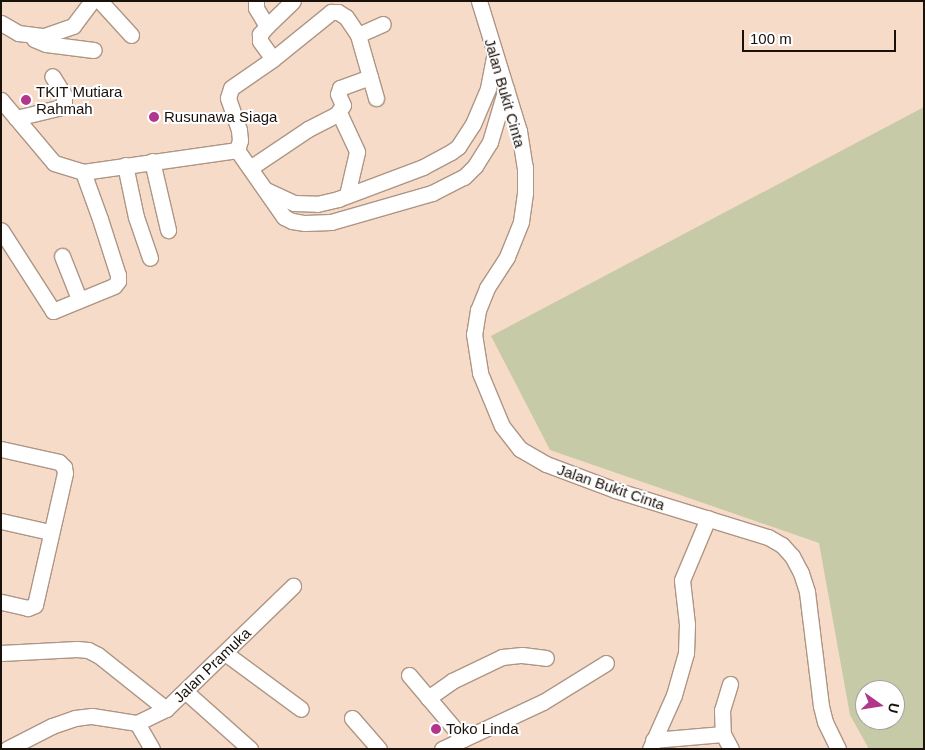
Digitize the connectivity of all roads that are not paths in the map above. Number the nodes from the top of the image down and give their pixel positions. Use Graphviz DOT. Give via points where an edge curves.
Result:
graph roads {
  1 [pos="92,1"];
  2 [pos="100,1"];
  3 [pos="256,1"];
  4 [pos="293,1"];
  5 [pos="479,1"];
  6 [pos="1,23"];
  7 [pos="383,24"];
  8 [pos="267,26"];
  9 [pos="131,35"];
  10 [pos="358,35"];
  11 [pos="31,36"];
  12 [pos="94,50"];
  13 [pos="494,54"];
  14 [pos="272,59"];
  15 [pos="52,76"];
  16 [pos="370,76"];
  17 [pos="506,88"];
  18 [pos="376,98"];
  19 [pos="1,100"];
  20 [pos="337,114"];
  21 [pos="16,118"];
  22 [pos="237,150"];
  23 [pos="152,161"];
  24 [pos="124,165"];
  25 [pos="250,168"];
  26 [pos="83,172"];
  27 [pos="266,190"];
  28 [pos="347,195"];
  29 [pos="317,204"];
  30 [pos="319,223"];
  31 [pos="168,230"];
  32 [pos="2,236"];
  33 [pos="62,256"];
  34 [pos="150,258"];
  35 [pos="79,299"];
  36 [pos="1,449"];
  37 [pos="708,518"];
  38 [pos="1,522"];
  39 [pos="50,532"];
  40 [pos="293,586"];
  41 [pos="1,602"];
  42 [pos="1,653"];
  43 [pos="225,653"];
  44 [pos="546,658"];
  45 [pos="606,663"];
  46 [pos="409,675"];
  47 [pos="730,684"];
  48 [pos="186,692"];
  49 [pos="428,698"];
  50 [pos="166,709"];
  51 [pos="301,709"];
  52 [pos="352,718"];
  53 [pos="137,723"];
  54 [pos="723,734"];
  55 [pos="462,739"];
  56 [pos="652,744"];
  57 [pos="13,747"];
  58 [pos="152,749"];
  59 [pos="250,749"];
  60 [pos="379,749"];
  61 [pos="442,749"];
  62 [pos="732,749"];
  63 [pos="838,749"];
  1 -- 11 [label="street" via="73,26 44,36"];
  2 -- 9 [label="street"];
  3 -- 8 [label="street" via="256,8"];
  4 -- 8 [label="street"];
  5 -- 13 [label="street, Jalan Bukit Cinta"];
  6 -- 11 [label="street"];
  7 -- 10 [label="street"];
  8 -- 14 [label="street" via="259,37"];
  10 -- 14 [label="street" via="346,17 331,12"];
  10 -- 16 [label="street"];
  11 -- 12 [label="street" via="46,44"];
  13 -- 17 [label="street, Jalan Bukit Cinta"];
  13 -- 28 [label="street" via="488,88 473,124 458,148 384,184"];
  14 -- 22 [label="street" via="229,92 239,130"];
  15 -- 21 [label="street" via="64,95 64,104"];
  16 -- 18 [label="street"];
  16 -- 20 [label="street" via="340,88 338,94 343,105"];
  17 -- 30 [label="street" via="490,142 464,177 432,193"];
  17 -- 37 [label="street, Jalan Bukit Cinta" via="519,131 525,193 521,222 511,248 487,288 478,310 474,334 480,372 502,426 520,449 546,464 615,490"];
  19 -- 21 [label="street"];
  20 -- 25 [label="street" via="308,129"];
  20 -- 28 [label="street" via="357,152"];
  21 -- 26 [label="street" via="54,163"];
  22 -- 23 [label="street"];
  22 -- 25 [label="street"];
  23 -- 24 [label="street"];
  23 -- 31 [label="street"];
  24 -- 26 [label="street"];
  24 -- 34 [label="street"];
  25 -- 27 [label="street"];
  26 -- 35 [label="street" via="118,275 114,286"];
  27 -- 29 [label="street" via="294,203"];
  27 -- 30 [label="street" via="284,217 292,221"];
  28 -- 29 [label="street"];
  29 -- 30 [label="street"];
  32 -- 35 [label="street" via="53,311"];
  33 -- 35 [label="street"];
  36 -- 39 [label="street" via="59,462 64,467"];
  37 -- 56 [label="street" via="682,580 687,624 686,653 674,695"];
  37 -- 63 [label="street, Jalan Bukit Cinta" via="768,537 792,556 807,592 821,706"];
  38 -- 39 [label="street"];
  39 -- 41 [label="street" via="35,605 28,608"];
  40 -- 43 [label="street, Jalan Pramuka"];
  42 -- 50 [label="street" via="88,650"];
  43 -- 48 [label="street, Jalan Pramuka"];
  43 -- 51 [label="street"];
  44 -- 49 [label="street" via="502,657 452,681"];
  45 -- 55 [label="street" via="543,702"];
  46 -- 49 [label="street"];
  47 -- 54 [label="street" via="722,710"];
  48 -- 50 [label="street, Jalan Pramuka"];
  48 -- 59 [label="street"];
  49 -- 55 [label="street"];
  50 -- 53 [label="street, Jalan Pramuka"];
  52 -- 60 [label="street"];
  53 -- 57 [label="street" via="83,716 52,726"];
  53 -- 58 [label="street"];
  54 -- 56 [label="street"];
  54 -- 62 [label="street"];
  55 -- 61 [label="street"];
}
